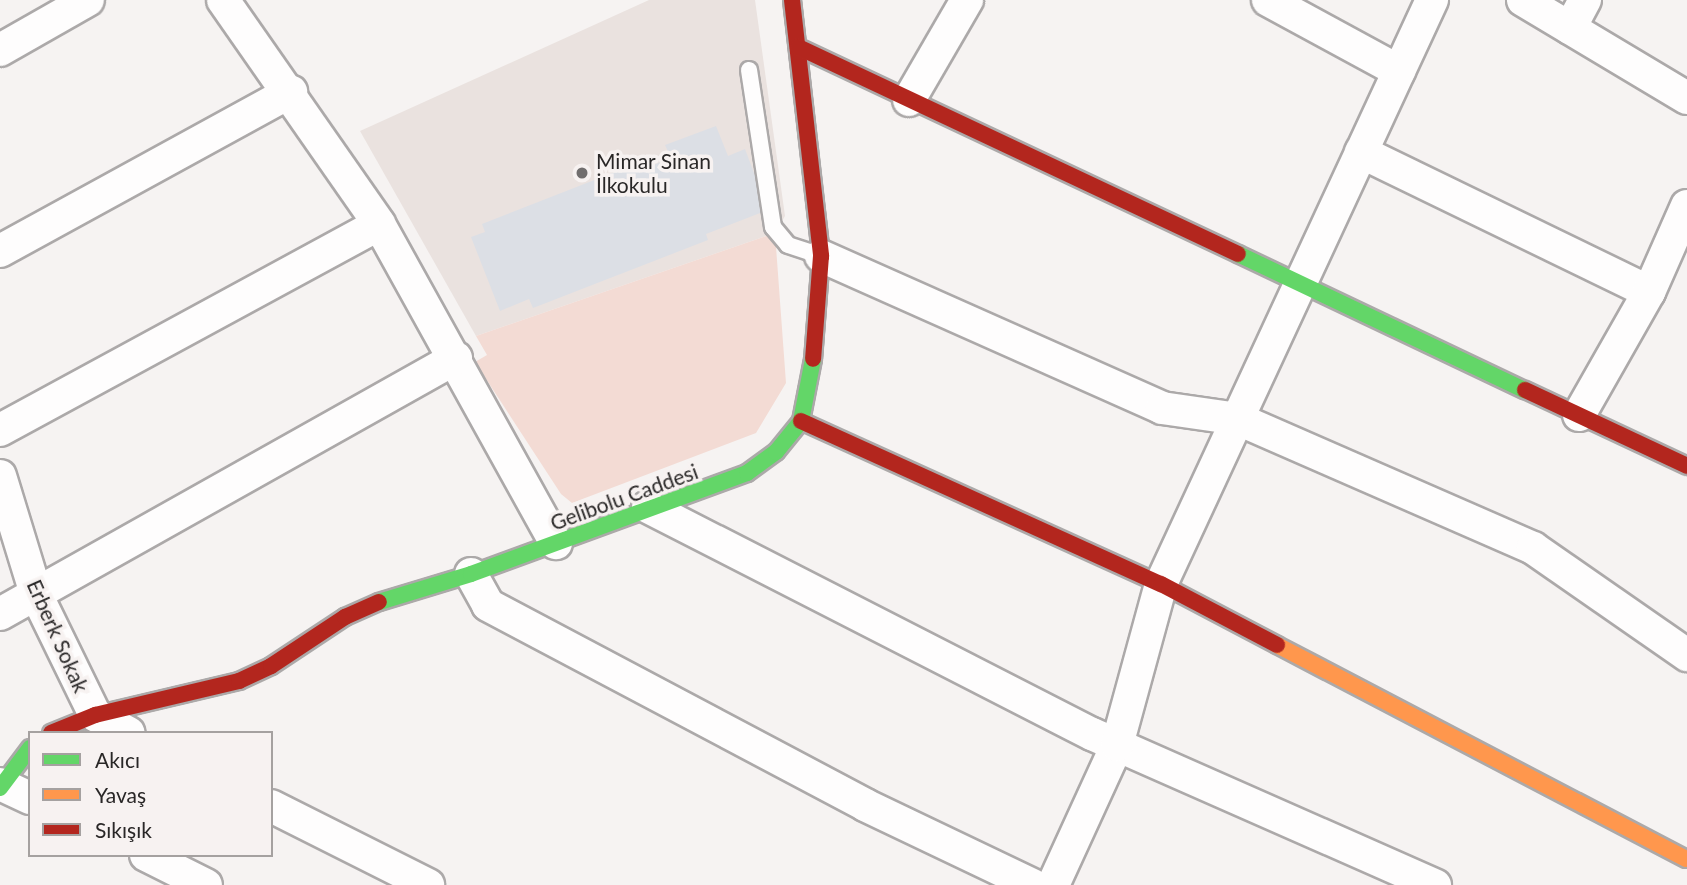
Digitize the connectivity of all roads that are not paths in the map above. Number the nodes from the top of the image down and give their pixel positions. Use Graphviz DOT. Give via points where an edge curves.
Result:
graph roads {
  1 [pos="89,0"];
  2 [pos="223,0"];
  3 [pos="792,0"];
  4 [pos="967,0"];
  5 [pos="1268,0"];
  6 [pos="1432,0"];
  7 [pos="1523,0"];
  8 [pos="1585,0"];
  9 [pos="1570,28"];
  10 [pos="799,47"];
  11 [pos="0,50"];
  12 [pos="749,70"];
  13 [pos="1399,71"];
  14 [pos="290,92"];
  15 [pos="1687,98"];
  16 [pos="909,100"];
  17 [pos="1362,152"];
  18 [pos="1687,206"];
  19 [pos="379,224"];
  20 [pos="0,251"];
  21 [pos="821,256"];
  22 [pos="1300,285"];
  23 [pos="1649,292"];
  24 [pos="456,358"];
  25 [pos="1579,415"];
  26 [pos="1238,419"];
  27 [pos="801,421"];
  28 [pos="0,430"];
  29 [pos="1687,466"];
  30 [pos="0,476"];
  31 [pos="648,507"];
  32 [pos="556,543"];
  33 [pos="471,574"];
  34 [pos="1161,584"];
  35 [pos="36,594"];
  36 [pos="0,614"];
  37 [pos="1687,655"];
  38 [pos="95,715"];
  39 [pos="56,731"];
  40 [pos="125,731"];
  41 [pos="1117,745"];
  42 [pos="28,750"];
  43 [pos="0,785"];
  44 [pos="28,797"];
  45 [pos="273,807"];
  46 [pos="150,857"];
  47 [pos="1687,859"];
  48 [pos="206,885"];
  49 [pos="428,885"];
  50 [pos="1033,885"];
  51 [pos="1053,885"];
  52 [pos="1435,885"];
  1 -- 11 [label="street"];
  2 -- 14 [label="street"];
  3 -- 10 [label="street, Gelibolu Caddesi"];
  4 -- 16 [label="street"];
  5 -- 13 [label="street"];
  6 -- 13 [label="street"];
  7 -- 9 [label="street"];
  8 -- 9 [label="street"];
  9 -- 15 [label="street"];
  10 -- 16 [label="street"];
  10 -- 21 [label="street, Gelibolu Caddesi"];
  12 -- 21 [label="lane" via="773,227 788,245"];
  13 -- 17 [label="street"];
  14 -- 19 [label="street"];
  14 -- 20 [label="street"];
  16 -- 22 [label="street"];
  17 -- 22 [label="street"];
  17 -- 23 [label="street"];
  18 -- 23 [label="street"];
  19 -- 24 [label="street"];
  19 -- 28 [label="street"];
  21 -- 26 [label="street" via="1162,408"];
  21 -- 27 [label="street, Gelibolu Caddesi" via="811,379"];
  22 -- 25 [label="street"];
  22 -- 26 [label="street"];
  23 -- 25 [label="street"];
  24 -- 32 [label="street"];
  24 -- 35 [label="street"];
  25 -- 29 [label="street"];
  26 -- 34 [label="street"];
  26 -- 37 [label="street" via="1533,548"];
  27 -- 31 [label="street, Gelibolu Caddesi" via="776,452 747,473"];
  27 -- 34 [label="street"];
  30 -- 35 [label="street, Erberk Sokak"];
  31 -- 32 [label="street, Gelibolu Caddesi"];
  31 -- 41 [label="street"];
  32 -- 33 [label="street, Gelibolu Caddesi"];
  33 -- 38 [label="street, Gelibolu Caddesi" via="345,617 271,666 239,681"];
  33 -- 50 [label="street" via="488,605 865,805"];
  34 -- 41 [label="street"];
  34 -- 47 [label="street"];
  35 -- 36 [label="street"];
  35 -- 38 [label="street, Erberk Sokak"];
  38 -- 39 [label="street, Gelibolu Caddesi"];
  38 -- 40 [label="street"];
  41 -- 51 [label="street"];
  41 -- 52 [label="street"];
  42 -- 43 [label="street"];
  43 -- 44 [label="street"];
  45 -- 49 [label="street"];
  46 -- 48 [label="street"];
}
